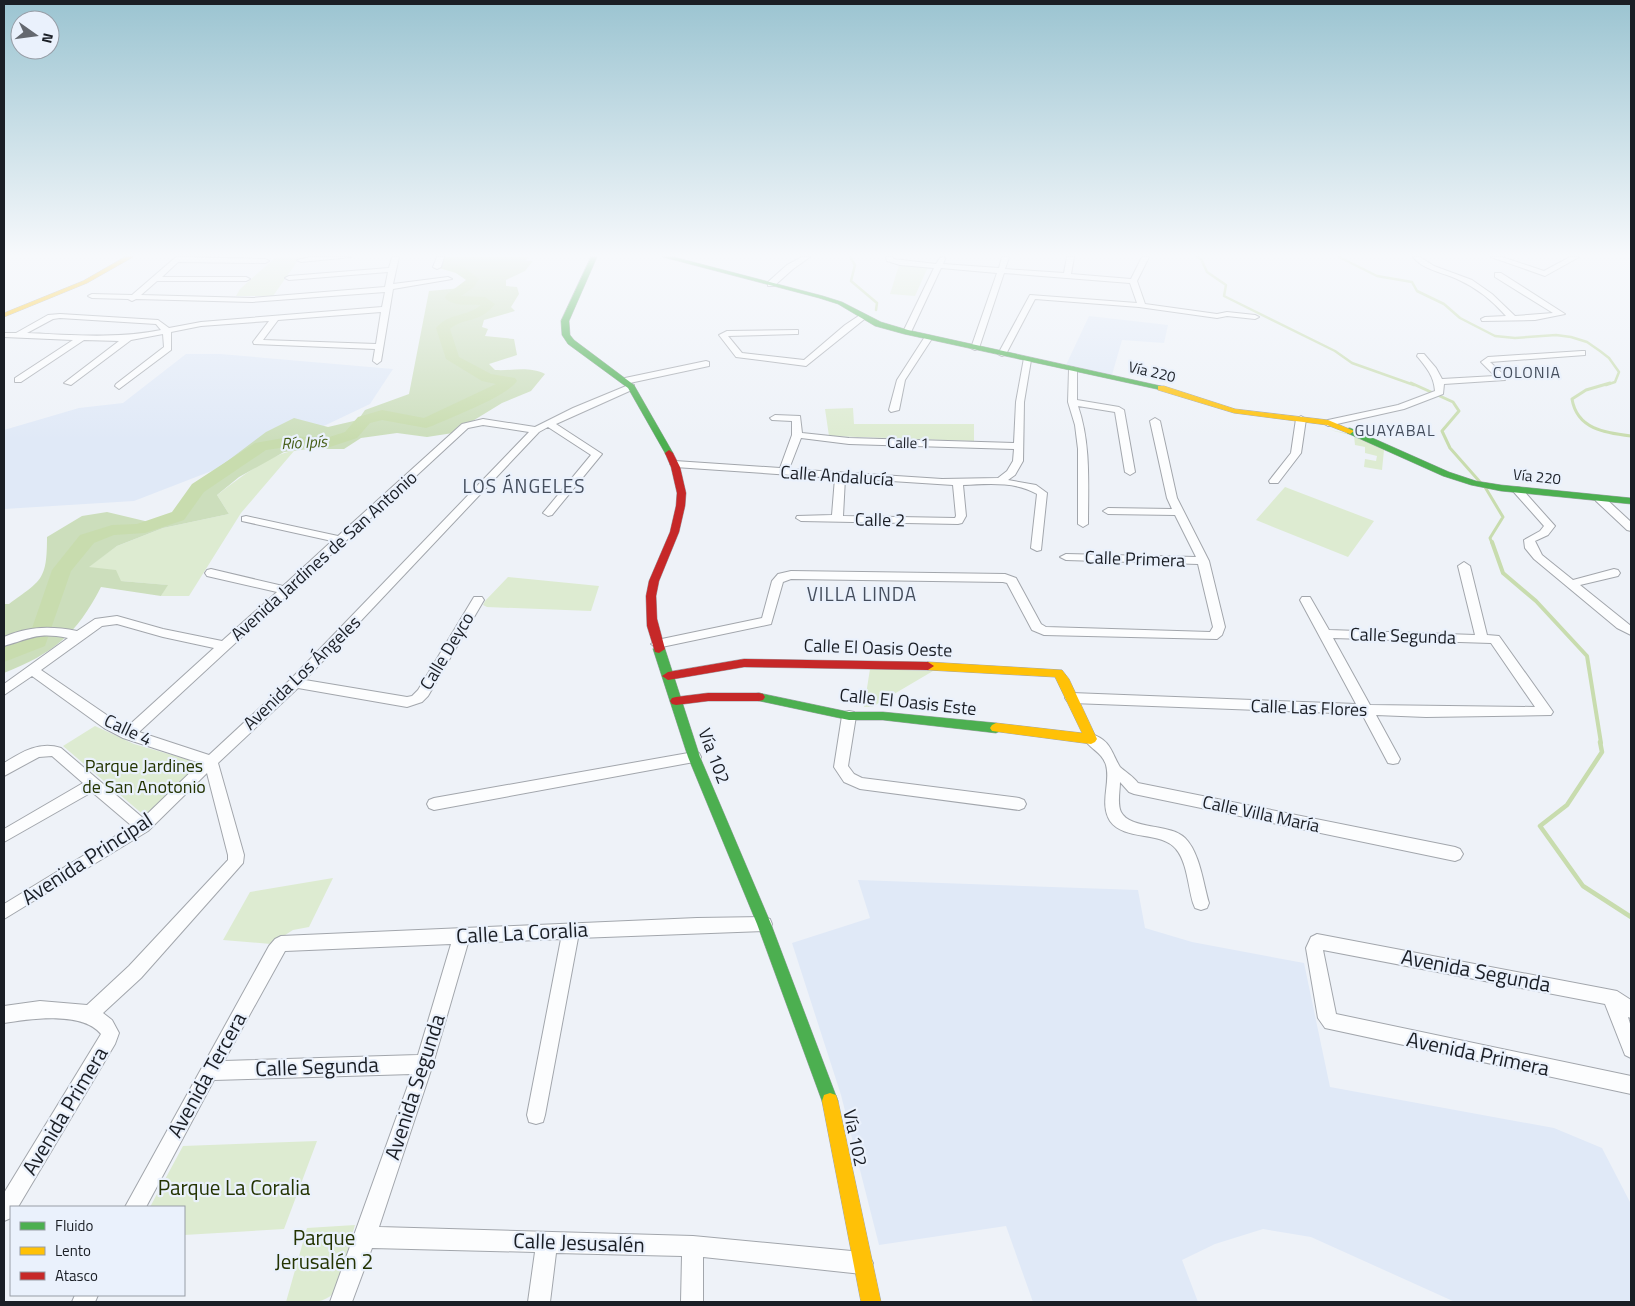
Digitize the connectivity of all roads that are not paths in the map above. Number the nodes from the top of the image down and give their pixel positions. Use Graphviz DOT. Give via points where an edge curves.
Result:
graph roads {
  1 [pos="49,318"];
  2 [pos="71,318"];
  3 [pos="266,318"];
  4 [pos="275,318"];
  5 [pos="383,318"];
  6 [pos="566,318"];
  7 [pos="862,318"];
  8 [pos="867,318"];
  9 [pos="914,318"];
  10 [pos="985,318"];
  11 [pos="1022,318"];
  12 [pos="1523,318"];
  13 [pos="1485,319"];
  14 [pos="1513,319"];
  15 [pos="167,331"];
  16 [pos="795,332"];
  17 [pos="907,332"];
  18 [pos="4,335"];
  19 [pos="16,336"];
  20 [pos="82,338"];
  21 [pos="128,338"];
  22 [pos="929,338"];
  23 [pos="378,347"];
  24 [pos="975,348"];
  25 [pos="1582,353"];
  26 [pos="1002,354"];
  27 [pos="1421,356"];
  28 [pos="1026,360"];
  29 [pos="377,361"];
  30 [pos="706,364"];
  31 [pos="1073,370"];
  32 [pos="18,380"];
  33 [pos="1439,382"];
  34 [pos="68,383"];
  35 [pos="628,384"];
  36 [pos="119,386"];
  37 [pos="1072,402"];
  38 [pos="894,410"];
  39 [pos="775,418"];
  40 [pos="1301,419"];
  41 [pos="1155,421"];
  42 [pos="1328,423"];
  43 [pos="542,427"];
  44 [pos="797,435"];
  45 [pos="1018,446"];
  46 [pos="675,464"];
  47 [pos="783,472"];
  48 [pos="1130,472"];
  49 [pos="840,477"];
  50 [pos="1000,481"];
  51 [pos="1274,481"];
  52 [pos="958,483"];
  53 [pos="1517,490"];
  54 [pos="1600,499"];
  55 [pos="1631,501"];
  56 [pos="1108,511"];
  57 [pos="1178,512"];
  58 [pos="548,513"];
  59 [pos="801,518"];
  60 [pos="837,519"];
  61 [pos="246,520"];
  62 [pos="1083,524"];
  63 [pos="1631,528"];
  64 [pos="342,540"];
  65 [pos="1036,548"];
  66 [pos="1066,557"];
  67 [pos="1203,561"];
  68 [pos="1464,566"];
  69 [pos="211,573"];
  70 [pos="1614,573"];
  71 [pos="1570,584"];
  72 [pos="286,590"];
  73 [pos="478,600"];
  74 [pos="1306,600"];
  75 [pos="1631,630"];
  76 [pos="1324,634"];
  77 [pos="79,636"];
  78 [pos="1482,639"];
  79 [pos="4,642"];
  80 [pos="657,644"];
  81 [pos="225,646"];
  82 [pos="32,670"];
  83 [pos="668,676"];
  84 [pos="295,683"];
  85 [pos="4,690"];
  86 [pos="1072,698"];
  87 [pos="676,701"];
  88 [pos="1366,710"];
  89 [pos="849,716"];
  90 [pos="128,734"];
  91 [pos="1091,739"];
  92 [pos="694,757"];
  93 [pos="1393,759"];
  94 [pos="211,761"];
  95 [pos="4,770"];
  96 [pos="1114,770"];
  97 [pos="94,784"];
  98 [pos="434,804"];
  99 [pos="1019,804"];
  100 [pos="143,827"];
  101 [pos="4,836"];
  102 [pos="1455,854"];
  103 [pos="1201,903"];
  104 [pos="4,912"];
  105 [pos="764,924"];
  106 [pos="571,931"];
  107 [pos="462,936"];
  108 [pos="281,944"];
  109 [pos="1611,997"];
  110 [pos="1631,1010"];
  111 [pos="4,1014"];
  112 [pos="90,1014"];
  113 [pos="1327,1018"];
  114 [pos="1631,1049"];
  115 [pos="424,1064"];
  116 [pos="210,1071"];
  117 [pos="1631,1085"];
  118 [pos="536,1115"];
  119 [pos="136,1206"];
  120 [pos="4,1211"];
  121 [pos="365,1237"];
  122 [pos="547,1242"];
  123 [pos="693,1246"];
  124 [pos="862,1263"];
  125 [pos="341,1302"];
  126 [pos="539,1302"];
  127 [pos="692,1302"];
  128 [pos="871,1302"];
  1 -- 19 [label="street"];
  2 -- 15 [label="street" via="158,322"];
  3 -- 15 [label="street"];
  4 -- 23 [label="street" via="257,342"];
  5 -- 23 [label="street"];
  6 -- 35 [label="main road, Vía 102" via="564,327 571,342"];
  7 -- 16 [label="street" via="806,363 739,355 723,335"];
  8 -- 17 [label="main road, Vía 220"];
  9 -- 17 [label="street"];
  10 -- 24 [label="street"];
  11 -- 26 [label="street"];
  12 -- 14 [label="street"];
  13 -- 14 [label="street"];
  15 -- 21 [label="street"];
  15 -- 36 [label="street" via="168,348"];
  17 -- 22 [label="main road, Vía 220"];
  18 -- 19 [label="street"];
  19 -- 20 [label="street"];
  20 -- 21 [label="street"];
  20 -- 32 [label="street"];
  21 -- 34 [label="street"];
  22 -- 24 [label="main road, Vía 220"];
  22 -- 38 [label="street" via="901,380"];
  23 -- 29 [label="street"];
  24 -- 26 [label="main road, Vía 220"];
  25 -- 33 [label="street" via="1488,360 1485,362 1502,378"];
  26 -- 28 [label="main road, Vía 220"];
  27 -- 33 [label="street"];
  28 -- 31 [label="main road, Vía 220"];
  28 -- 45 [label="street"];
  30 -- 35 [label="street, Avenida Los Ángeles"];
  31 -- 37 [label="street"];
  31 -- 40 [label="main road, Vía 220" via="1160,388 1234,411"];
  33 -- 42 [label="street" via="1436,393 1401,407"];
  35 -- 43 [label="street, Avenida Los Ángeles"];
  35 -- 46 [label="main road, Vía 102"];
  37 -- 48 [label="street" via="1119,410"];
  37 -- 62 [label="street" via="1080,425 1083,449"];
  39 -- 44 [label="street" via="796,417"];
  40 -- 42 [label="main road, Vía 220"];
  40 -- 51 [label="street" via="1296,454"];
  41 -- 57 [label="street"];
  42 -- 53 [label="main road, Vía 220" via="1372,439 1446,474 1474,483"];
  43 -- 58 [label="street" via="597,454"];
  43 -- 64 [label="street, Avenida Jardines de San Antonio" via="483,422 465,426"];
  43 -- 84 [label="street, Avenida Los Ángeles"];
  44 -- 45 [label="street, Calle 1" via="849,441"];
  44 -- 47 [label="street"];
  45 -- 50 [label="street" via="1016,468"];
  46 -- 47 [label="street, Calle Andalucía"];
  46 -- 80 [label="main road, Vía 102" via="681,480 682,503 673,537 652,587 650,614"];
  47 -- 49 [label="street, Calle Andalucía"];
  49 -- 52 [label="street, Calle Andalucía"];
  49 -- 60 [label="street"];
  50 -- 52 [label="street, Calle Andalucía"];
  50 -- 65 [label="street, Calle Andalucía" via="1032,487 1042,493"];
  52 -- 60 [label="street, Calle 2" via="961,516 958,521"];
  53 -- 54 [label="main road, Vía 220"];
  53 -- 71 [label="street" via="1550,526 1529,540 1531,548"];
  54 -- 55 [label="main road, Vía 220"];
  54 -- 63 [label="street"];
  56 -- 57 [label="street"];
  57 -- 67 [label="street"];
  59 -- 60 [label="street, Calle 2"];
  61 -- 64 [label="street"];
  64 -- 72 [label="street, Avenida Jardines de San Antonio"];
  66 -- 67 [label="street, Calle Primera"];
  67 -- 80 [label="street" via="1219,627 1214,636 1044,631 1036,627 1012,581 1005,578 791,575 778,581 767,621"];
  68 -- 78 [label="street"];
  69 -- 72 [label="street"];
  70 -- 71 [label="street"];
  71 -- 75 [label="street"];
  72 -- 81 [label="street, Avenida Jardines de San Antonio"];
  73 -- 84 [label="street, Calle Deyco" via="417,699 407,702"];
  74 -- 76 [label="street"];
  76 -- 78 [label="street, Calle Segunda"];
  76 -- 88 [label="street"];
  77 -- 79 [label="street" via="38,630"];
  77 -- 81 [label="street" via="99,622 108,620"];
  77 -- 82 [label="street"];
  78 -- 88 [label="street, Calle Las Flores" via="1495,639 1546,712"];
  80 -- 83 [label="main road, Vía 102"];
  81 -- 90 [label="street, Avenida Jardines de San Antonio"];
  82 -- 85 [label="street"];
  82 -- 90 [label="street, Calle 4"];
  83 -- 86 [label="main road, Calle El Oasis Oeste" via="744,664 862,664 1049,671 1058,673"];
  83 -- 87 [label="main road, Vía 102"];
  84 -- 94 [label="street, Avenida Los Ángeles"];
  86 -- 88 [label="street, Calle Las Flores"];
  86 -- 91 [label="main road"];
  87 -- 89 [label="main road, Calle El Oasis Este" via="754,696"];
  87 -- 92 [label="main road, Vía 102"];
  88 -- 93 [label="street"];
  89 -- 91 [label="main road, Calle El Oasis Este" via="883,716"];
  89 -- 99 [label="street" via="842,767 849,778 860,783"];
  90 -- 94 [label="street, Calle 4"];
  91 -- 96 [label="street, Calle Villa María" via="1101,745 1113,761"];
  92 -- 98 [label="street"];
  92 -- 105 [label="main road, Vía 102"];
  94 -- 100 [label="street, Avenida Principal"];
  94 -- 112 [label="street" via="236,855 235,863 142,965"];
  95 -- 97 [label="street" via="44,750 56,752"];
  96 -- 102 [label="street, Calle Villa María" via="1134,788"];
  96 -- 103 [label="street" via="1111,807 1116,820 1127,826 1169,836 1182,845"];
  97 -- 100 [label="street"];
  97 -- 101 [label="street"];
  100 -- 104 [label="street, Avenida Principal"];
  105 -- 106 [label="street, Calle La Coralia"];
  105 -- 124 [label="main road, Vía 102" via="834,1115"];
  106 -- 107 [label="street, Calle La Coralia"];
  106 -- 118 [label="street"];
  107 -- 108 [label="street, Calle La Coralia"];
  107 -- 115 [label="street, Avenida Segunda"];
  108 -- 116 [label="street, Avenida Tercera"];
  109 -- 110 [label="street, Avenida Segunda"];
  109 -- 113 [label="street, Avenida Segunda" via="1317,942 1314,948"];
  109 -- 114 [label="street"];
  111 -- 112 [label="street" via="40,1009"];
  112 -- 120 [label="street, Avenida Primera" via="106,1026 109,1038"];
  113 -- 117 [label="street, Avenida Primera" via="1336,1025"];
  115 -- 116 [label="street, Calle Segunda"];
  115 -- 121 [label="street, Avenida Segunda"];
  116 -- 119 [label="street, Avenida Tercera"];
  121 -- 122 [label="street, Calle Jesusalén"];
  121 -- 125 [label="street"];
  122 -- 123 [label="street, Calle Jesusalén"];
  122 -- 126 [label="street"];
  123 -- 124 [label="street, Calle Jesusalén"];
  123 -- 127 [label="street"];
  124 -- 128 [label="main road, Vía 102"];
}
